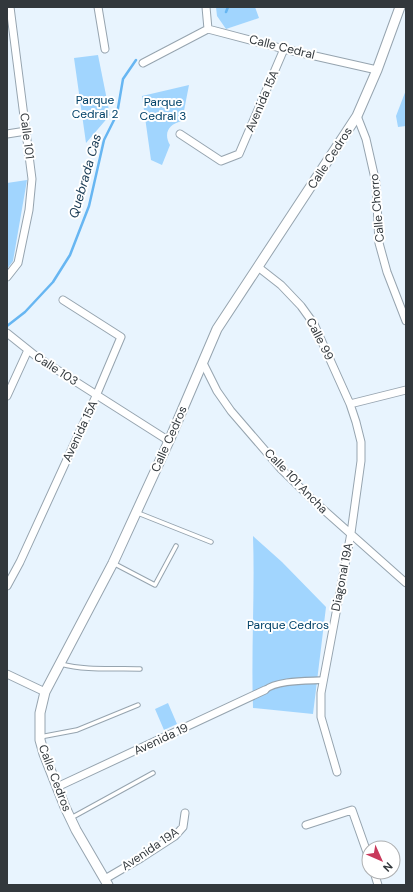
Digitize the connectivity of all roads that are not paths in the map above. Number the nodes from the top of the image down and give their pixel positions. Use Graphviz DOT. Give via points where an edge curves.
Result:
graph roads {
  1 [pos="10,7"];
  2 [pos="98,7"];
  3 [pos="206,7"];
  4 [pos="400,7"];
  5 [pos="208,29"];
  6 [pos="11,44"];
  7 [pos="105,49"];
  8 [pos="284,49"];
  9 [pos="143,63"];
  10 [pos="377,70"];
  11 [pos="357,116"];
  12 [pos="26,131"];
  13 [pos="7,134"];
  14 [pos="180,134"];
  15 [pos="258,268"];
  16 [pos="7,277"];
  17 [pos="63,300"];
  18 [pos="406,321"];
  19 [pos="9,335"];
  20 [pos="28,350"];
  21 [pos="202,363"];
  22 [pos="406,390"];
  23 [pos="7,396"];
  24 [pos="96,396"];
  25 [pos="350,404"];
  26 [pos="169,441"];
  27 [pos="136,512"];
  28 [pos="351,534"];
  29 [pos="211,542"];
  30 [pos="176,546"];
  31 [pos="113,563"];
  32 [pos="406,583"];
  33 [pos="7,586"];
  34 [pos="61,664"];
  35 [pos="140,668"];
  36 [pos="7,674"];
  37 [pos="323,680"];
  38 [pos="264,690"];
  39 [pos="45,692"];
  40 [pos="138,705"];
  41 [pos="40,737"];
  42 [pos="336,772"];
  43 [pos="152,773"];
  44 [pos="56,788"];
  45 [pos="185,813"];
  46 [pos="70,818"];
  47 [pos="306,825"];
  48 [pos="363,840"];
  49 [pos="106,882"];
  1 -- 6 [label="street, Calle 101"];
  2 -- 7 [label="street"];
  3 -- 5 [label="street"];
  4 -- 10 [label="street, Calle Cedros"];
  5 -- 8 [label="street, Calle Cedral"];
  5 -- 9 [label="street"];
  6 -- 12 [label="street, Calle 101"];
  8 -- 10 [label="street, Calle Cedral"];
  8 -- 14 [label="street, Avenida 15A" via="239,154 221,161"];
  10 -- 11 [label="street, Calle Cedros"];
  11 -- 15 [label="street, Calle Cedros"];
  11 -- 18 [label="street, Calle Chorro" via="366,139 376,182 379,243"];
  12 -- 13 [label="street"];
  12 -- 16 [label="street, Calle 101" via="32,179 29,210 18,263"];
  15 -- 21 [label="street, Calle Cedros" via="217,329"];
  15 -- 25 [label="street, Calle 99" via="301,306 314,324"];
  17 -- 24 [label="street, Avenida 15A" via="121,337"];
  19 -- 20 [label="street, Calle 103"];
  20 -- 23 [label="street"];
  20 -- 24 [label="street, Calle 103"];
  21 -- 26 [label="street, Calle Cedros"];
  21 -- 28 [label="street, Calle 101 Ancha" via="231,410 281,469"];
  22 -- 25 [label="street"];
  24 -- 26 [label="street, Calle 103"];
  24 -- 33 [label="street, Avenida 15A"];
  25 -- 28 [label="street, Diagonal 19A" via="361,442 361,461"];
  26 -- 27 [label="street, Calle Cedros"];
  27 -- 29 [label="lane"];
  27 -- 31 [label="street, Calle Cedros"];
  28 -- 32 [label="street, Calle 101 Ancha"];
  28 -- 37 [label="street, Diagonal 19A"];
  30 -- 31 [label="lane" via="155,584"];
  31 -- 34 [label="street, Calle Cedros"];
  34 -- 35 [label="lane" via="71,667"];
  34 -- 39 [label="street, Calle Cedros"];
  36 -- 39 [label="street"];
  37 -- 38 [label="street" via="286,683"];
  37 -- 42 [label="street, Diagonal 19A" via="320,693 321,716"];
  38 -- 44 [label="street, Avenida 19"];
  39 -- 41 [label="street, Calle Cedros" via="40,713"];
  40 -- 41 [label="lane" via="77,730"];
  41 -- 44 [label="street, Calle Cedros"];
  43 -- 46 [label="lane"];
  44 -- 46 [label="street, Calle Cedros"];
  45 -- 49 [label="street, Avenida 19A" via="183,827 175,836"];
  46 -- 49 [label="street, Calle Cedros"];
  47 -- 48 [label="street" via="352,810"];
}
